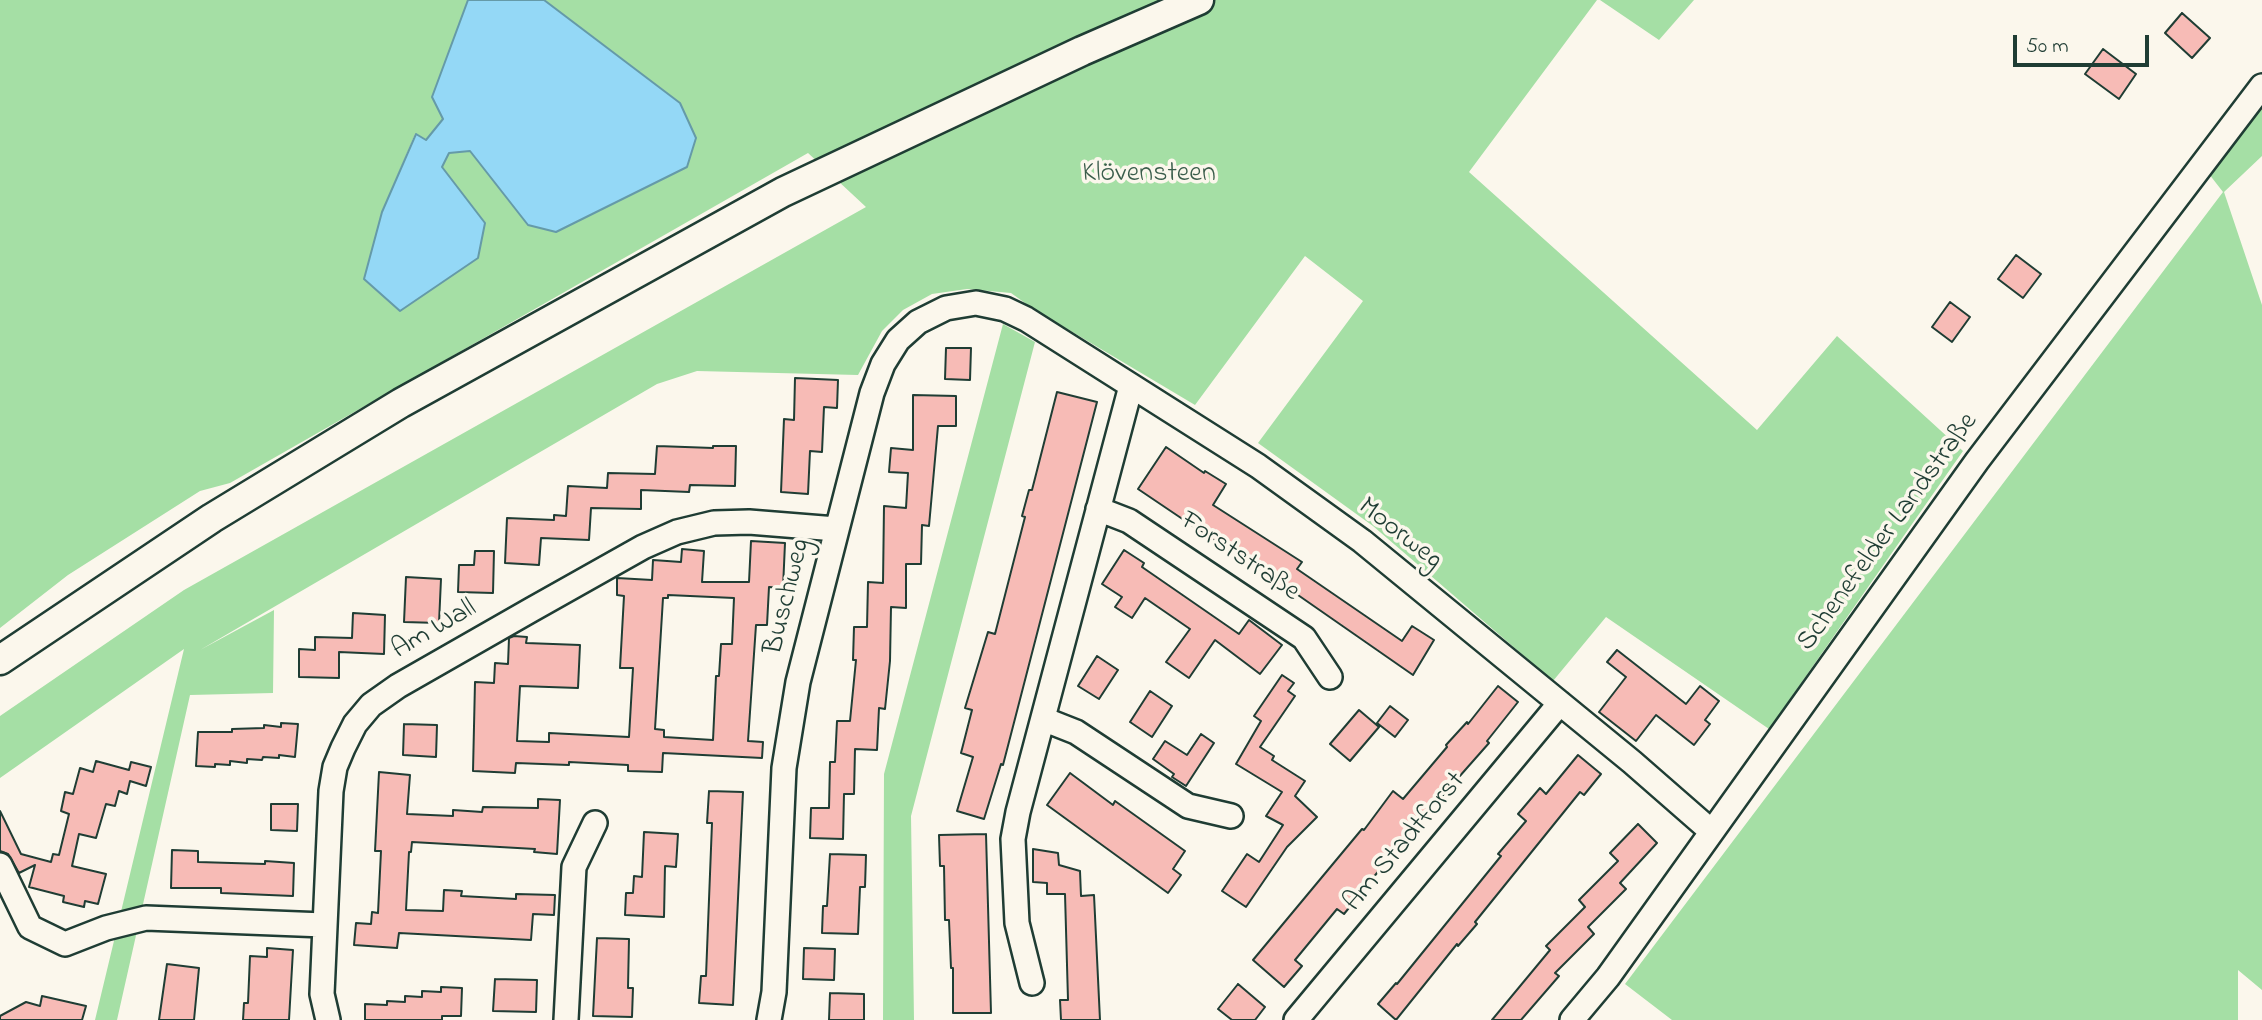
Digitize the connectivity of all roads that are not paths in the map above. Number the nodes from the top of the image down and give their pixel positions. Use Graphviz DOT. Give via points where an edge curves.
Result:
graph roads {
  1 [pos="1199,0"];
  2 [pos="2262,86"];
  3 [pos="1026,319"];
  4 [pos="1131,386"];
  5 [pos="1098,509"];
  6 [pos="836,529"];
  7 [pos="0,660"];
  8 [pos="1330,677"];
  9 [pos="1560,703"];
  10 [pos="1043,719"];
  11 [pos="1231,816"];
  12 [pos="595,823"];
  13 [pos="1711,831"];
  14 [pos="0,865"];
  15 [pos="324,925"];
  16 [pos="1032,983"];
  17 [pos="328,1020"];
  18 [pos="566,1020"];
  19 [pos="769,1020"];
  20 [pos="1297,1020"];
  21 [pos="1572,1020"];
  1 -- 7 [label="main road" via="783,191 401,403 212,518"];
  2 -- 13 [label="street, Schenefelder Landstraße" via="1977,461"];
  3 -- 4 [label="street, Moorweg"];
  3 -- 6 [label="street, Buschweg" via="976,303 946,307 918,322 898,340 872,393"];
  4 -- 5 [label="street"];
  4 -- 9 [label="street, Moorweg" via="1258,466 1362,541"];
  5 -- 8 [label="street, Forststraße" via="1129,521 1304,638"];
  5 -- 10 [label="street"];
  6 -- 15 [label="street, Am Wall" via="714,523 677,531 371,705 355,724 335,767"];
  6 -- 19 [label="street, Buschweg" via="798,682 784,768"];
  9 -- 13 [label="street, Moorweg"];
  9 -- 20 [label="street, Am Stadtforst"];
  10 -- 11 [label="street" via="1076,732 1188,806"];
  10 -- 16 [label="street" via="1013,839 1017,923"];
  12 -- 18 [label="street" via="574,867"];
  13 -- 21 [label="street, Schenefelder Landstraße" via="1608,977"];
  14 -- 15 [label="street" via="30,927 65,944 146,918"];
  15 -- 17 [label="street, Am Wall" via="322,995"];
}
